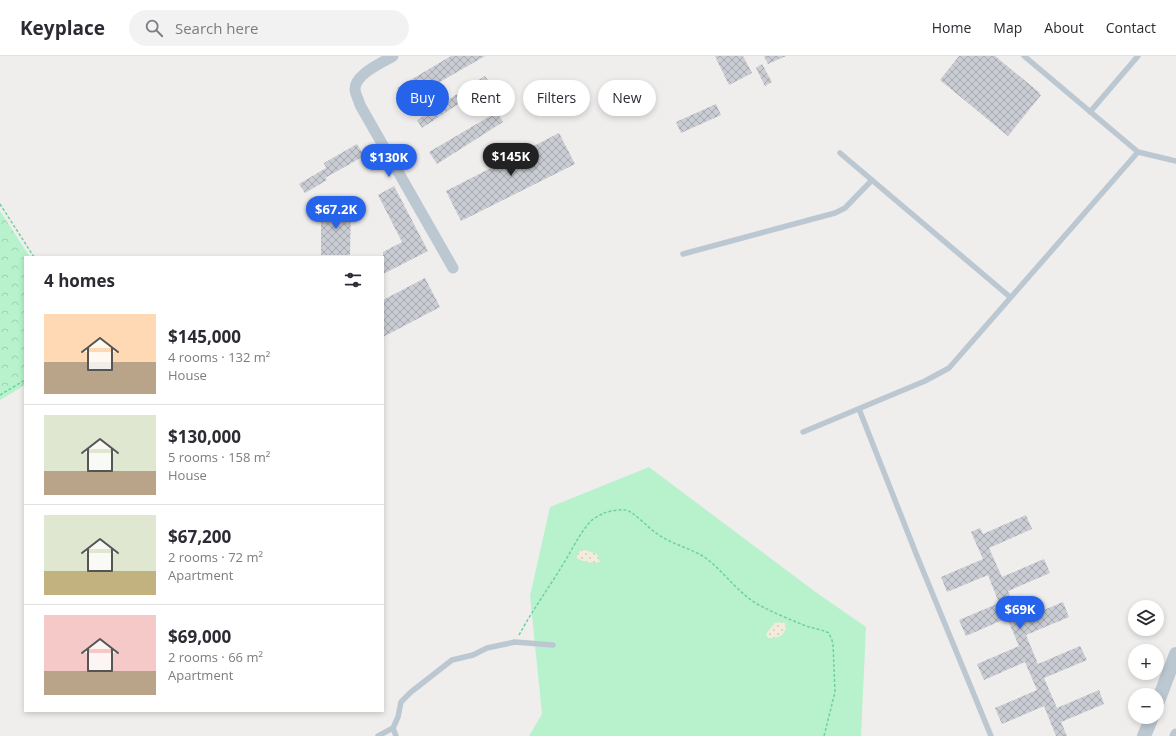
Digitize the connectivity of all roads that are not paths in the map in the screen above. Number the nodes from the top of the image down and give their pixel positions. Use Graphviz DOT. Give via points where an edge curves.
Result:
graph roads {
  1 [pos="393,56"];
  2 [pos="1024,56"];
  3 [pos="1138,56"];
  4 [pos="1090,112"];
  5 [pos="840,152"];
  6 [pos="1138,152"];
  7 [pos="1176,161"];
  8 [pos="872,180"];
  9 [pos="683,254"];
  10 [pos="453,268"];
  11 [pos="1010,297"];
  12 [pos="859,409"];
  13 [pos="803,432"];
  14 [pos="553,645"];
  15 [pos="1176,654"];
  16 [pos="1163,688"];
  17 [pos="1149,724"];
  18 [pos="392,728"];
  19 [pos="378,736"];
  20 [pos="396,736"];
  21 [pos="991,736"];
  22 [pos="1144,736"];
  1 -- 10 [label="street" via="362,76 355,89 360,105"];
  2 -- 4 [label="lane"];
  3 -- 4 [label="lane"];
  4 -- 6 [label="lane"];
  5 -- 8 [label="lane"];
  6 -- 7 [label="lane"];
  6 -- 11 [label="lane"];
  8 -- 9 [label="lane" via="845,208 835,213"];
  8 -- 11 [label="lane"];
  11 -- 12 [label="lane" via="949,368 926,382"];
  12 -- 13 [label="lane"];
  12 -- 21 [label="lane"];
  14 -- 18 [label="lane" via="515,642 452,660 401,702 398,717"];
  15 -- 16 [label="street"];
  17 -- 22 [label="street"];
  18 -- 19 [label="lane"];
  18 -- 20 [label="lane"];
}
